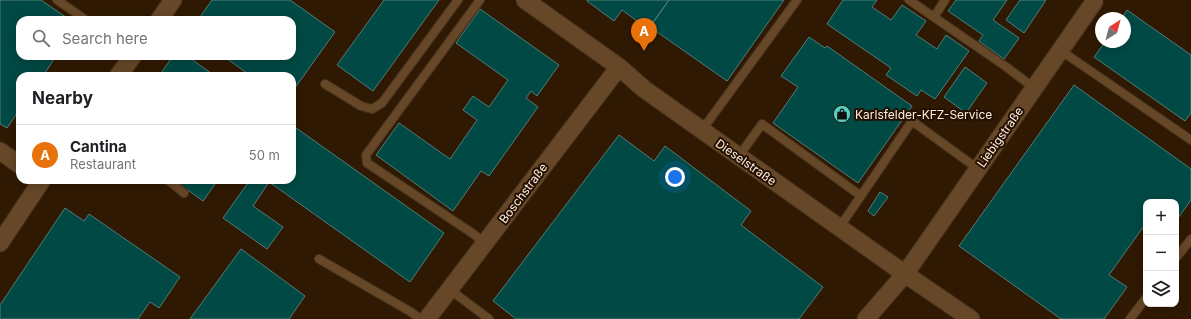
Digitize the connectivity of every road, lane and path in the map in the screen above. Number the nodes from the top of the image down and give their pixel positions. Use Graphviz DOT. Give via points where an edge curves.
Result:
graph roads {
  1 [pos="57,0"];
  2 [pos="173,0"];
  3 [pos="458,0"];
  4 [pos="480,0"];
  5 [pos="525,0"];
  6 [pos="797,0"];
  7 [pos="909,0"];
  8 [pos="945,0"];
  9 [pos="1093,0"];
  10 [pos="80,16"];
  11 [pos="162,16"];
  12 [pos="934,17"];
  13 [pos="1060,50"];
  14 [pos="130,60"];
  15 [pos="619,67"];
  16 [pos="121,72"];
  17 [pos="325,84"];
  18 [pos="1034,88"];
  19 [pos="702,130"];
  20 [pos="1191,140"];
  21 [pos="0,151"];
  22 [pos="739,156"];
  23 [pos="16,162"];
  24 [pos="978,169"];
  25 [pos="39,184"];
  26 [pos="173,184"];
  27 [pos="184,193"];
  28 [pos="861,196"];
  29 [pos="839,228"];
  30 [pos="1191,239"];
  31 [pos="0,242"];
  32 [pos="485,243"];
  33 [pos="1179,254"];
  34 [pos="319,259"];
  35 [pos="905,274"];
  36 [pos="449,289"];
  37 [pos="1143,302"];
  38 [pos="420,319"];
  39 [pos="427,319"];
  40 [pos="489,319"];
  41 [pos="866,319"];
  42 [pos="971,319"];
  43 [pos="1130,319"];
  1 -- 10 [label="lane"];
  2 -- 11 [label="street"];
  3 -- 17 [label="lane" via="382,103 372,109 361,106"];
  4 -- 32 [label="lane" via="366,155 367,163"];
  5 -- 15 [label="street, Dieselstraße" via="541,8"];
  6 -- 19 [label="lane"];
  7 -- 12 [label="lane"];
  8 -- 12 [label="lane"];
  9 -- 13 [label="street, Liebigstraße"];
  12 -- 18 [label="lane"];
  13 -- 18 [label="street, Liebigstraße"];
  13 -- 20 [label="lane"];
  14 -- 16 [label="street"];
  15 -- 19 [label="street, Dieselstraße" via="644,89"];
  15 -- 32 [label="street, Boschstraße"];
  18 -- 24 [label="street, Liebigstraße"];
  19 -- 22 [label="street, Dieselstraße"];
  21 -- 23 [label="street"];
  22 -- 28 [label="lane" via="762,124"];
  22 -- 29 [label="street, Dieselstraße"];
  24 -- 28 [label="lane" via="912,121"];
  24 -- 35 [label="street, Liebigstraße"];
  25 -- 31 [label="street"];
  26 -- 27 [label="lane"];
  28 -- 29 [label="lane"];
  29 -- 35 [label="street, Dieselstraße"];
  30 -- 33 [label="lane"];
  32 -- 36 [label="street, Boschstraße"];
  34 -- 38 [label="lane"];
  35 -- 41 [label="street, Liebigstraße"];
  35 -- 42 [label="street, Dieselstraße"];
  36 -- 39 [label="street, Boschstraße"];
  36 -- 40 [label="lane"];
  37 -- 43 [label="lane"];
}
